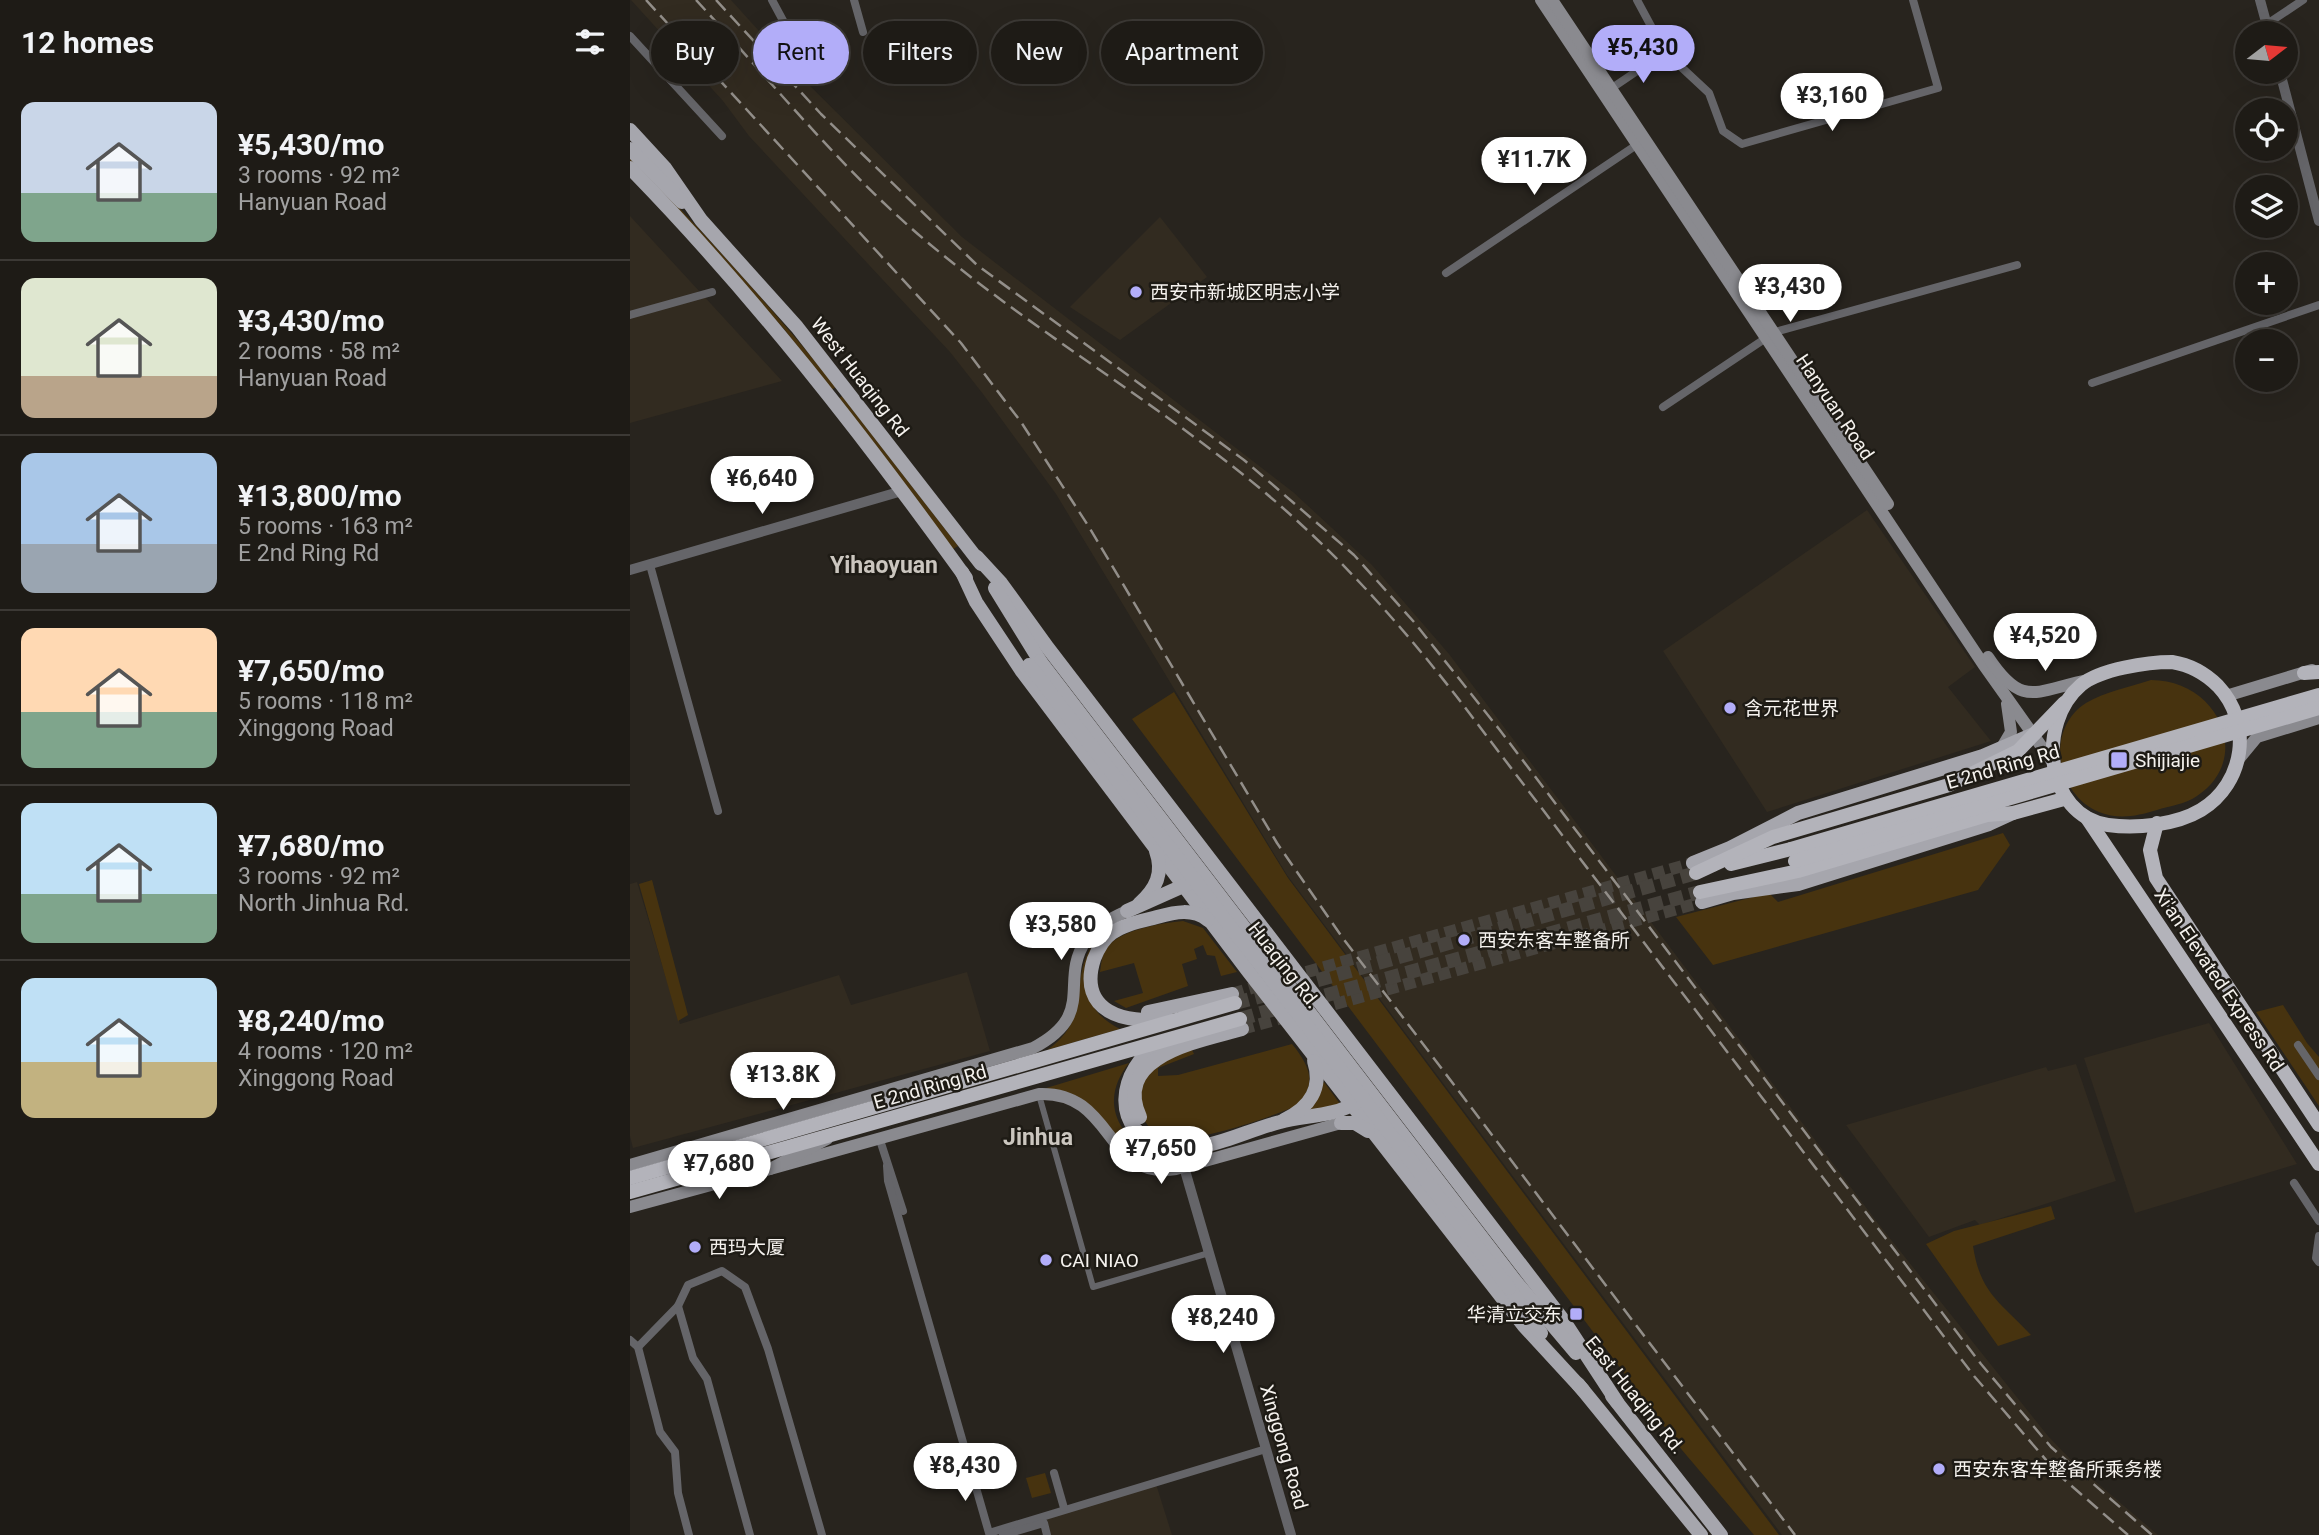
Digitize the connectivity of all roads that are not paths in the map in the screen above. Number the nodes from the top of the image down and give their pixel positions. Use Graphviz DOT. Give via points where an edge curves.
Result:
graph roads {
  1 [pos="772,0"];
  2 [pos="855,0"];
  3 [pos="1541,0"];
  4 [pos="1552,0"];
  5 [pos="1637,0"];
  6 [pos="1913,0"];
  7 [pos="2260,0"];
  8 [pos="2303,0"];
  9 [pos="783,21"];
  10 [pos="2266,21"];
  11 [pos="2277,21"];
  12 [pos="863,32"];
  13 [pos="630,36"];
  14 [pos="1665,52"];
  15 [pos="2283,84"];
  16 [pos="1608,91"];
  17 [pos="630,130"];
  18 [pos="722,136"];
  19 [pos="1638,144"];
  20 [pos="630,149"];
  21 [pos="630,168"];
  22 [pos="701,220"];
  23 [pos="2319,221"];
  24 [pos="2017,265"];
  25 [pos="1446,273"];
  26 [pos="712,292"];
  27 [pos="2319,305"];
  28 [pos="630,315"];
  29 [pos="1770,335"];
  30 [pos="2092,383"];
  31 [pos="1664,407"];
  32 [pos="902,491"];
  33 [pos="977,557"];
  34 [pos="650,565"];
  35 [pos="630,570"];
  36 [pos="962,572"];
  37 [pos="1035,663"];
  38 [pos="2314,671"];
  39 [pos="2092,679"];
  40 [pos="2001,691"];
  41 [pos="2073,693"];
  42 [pos="2227,695"];
  43 [pos="2319,695"];
  44 [pos="2319,708"];
  45 [pos="2319,718"];
  46 [pos="2034,734"];
  47 [pos="2004,747"];
  48 [pos="2238,761"];
  49 [pos="2054,764"];
  50 [pos="1974,774"];
  51 [pos="2064,799"];
  52 [pos="718,811"];
  53 [pos="2013,813"];
  54 [pos="2087,818"];
  55 [pos="2157,823"];
  56 [pos="1151,841"];
  57 [pos="1793,855"];
  58 [pos="1215,865"];
  59 [pos="1695,868"];
  60 [pos="1726,885"];
  61 [pos="1186,887"];
  62 [pos="1701,897"];
  63 [pos="1127,911"];
  64 [pos="1215,926"];
  65 [pos="1097,952"];
  66 [pos="1284,955"];
  67 [pos="1252,976"];
  68 [pos="1234,999"];
  69 [pos="1327,1011"];
  70 [pos="1202,1013"];
  71 [pos="1241,1024"];
  72 [pos="1295,1032"];
  73 [pos="1172,1038"];
  74 [pos="1305,1045"];
  75 [pos="2298,1045"];
  76 [pos="2319,1076"];
  77 [pos="1383,1084"];
  78 [pos="1039,1094"];
  79 [pos="1393,1097"];
  80 [pos="1351,1106"];
  81 [pos="1346,1119"];
  82 [pos="1283,1121"];
  83 [pos="2319,1125"];
  84 [pos="831,1128"];
  85 [pos="1256,1128"];
  86 [pos="741,1134"];
  87 [pos="879,1137"];
  88 [pos="2319,1164"];
  89 [pos="630,1165"];
  90 [pos="887,1166"];
  91 [pos="1184,1167"];
  92 [pos="771,1169"];
  93 [pos="630,1178"];
  94 [pos="2294,1183"];
  95 [pos="630,1192"];
  96 [pos="630,1199"];
  97 [pos="659,1200"];
  98 [pos="630,1207"];
  99 [pos="903,1211"];
  100 [pos="2319,1221"];
  101 [pos="2319,1236"];
  102 [pos="1209,1254"];
  103 [pos="2319,1262"];
  104 [pos="1512,1285"];
  105 [pos="678,1306"];
  106 [pos="630,1340"];
  107 [pos="638,1347"];
  108 [pos="1583,1391"];
  109 [pos="1617,1402"];
  110 [pos="1266,1450"];
  111 [pos="1054,1473"];
  112 [pos="1064,1508"];
  113 [pos="689,1535"];
  114 [pos="750,1535"];
  115 [pos="822,1535"];
  116 [pos="1003,1535"];
  117 [pos="1047,1535"];
  118 [pos="1291,1535"];
  119 [pos="1701,1535"];
  120 [pos="1721,1535"];
  1 -- 9 [label="street"];
  2 -- 12 [label="street"];
  3 -- 16 [label="main road, Hanyuan Road"];
  4 -- 16 [label="main road, Hanyuan Road"];
  5 -- 14 [label="street"];
  6 -- 14 [label="street" via="1938,88 1742,144 1723,131 1709,93"];
  7 -- 10 [label="street"];
  8 -- 11 [label="street"];
  13 -- 18 [label="street"];
  14 -- 16 [label="street"];
  15 -- 23 [label="street"];
  16 -- 19 [label="main road, Hanyuan Road"];
  16 -- 29 [label="main road, Hanyuan Road"];
  17 -- 22 [label="main road, West Huaqing Rd" via="665,168"];
  19 -- 25 [label="street"];
  19 -- 29 [label="main road, Hanyuan Road"];
  20 -- 22 [label="main road"];
  21 -- 32 [label="main road, West Huaqing Rd" via="752,302"];
  22 -- 33 [label="main road, West Huaqing Rd" via="797,327"];
  24 -- 29 [label="street"];
  26 -- 28 [label="street"];
  27 -- 30 [label="street"];
  29 -- 31 [label="street"];
  29 -- 39 [label="main road, Hanyuan Road" via="2011,686 2034,693"];
  29 -- 40 [label="main road, Hanyuan Road"];
  32 -- 34 [label="street"];
  32 -- 36 [label="main road, West Huaqing Rd"];
  33 -- 37 [label="main road, West Huaqing Rd"];
  33 -- 58 [label="main road" via="1002,583"];
  34 -- 35 [label="street"];
  34 -- 52 [label="street"];
  36 -- 37 [label="main road, West Huaqing Rd"];
  36 -- 56 [label="main road" via="976,603 1021,670"];
  37 -- 104 [label="main road, Huaqing Rd., bridge"];
  38 -- 42 [label="main road"];
  39 -- 41 [label="highway"];
  39 -- 42 [label="highway" via="2133,666 2172,662 2204,674"];
  40 -- 46 [label="main road, Hanyuan Road"];
  40 -- 47 [label="main road" via="2012,726"];
  41 -- 46 [label="highway"];
  41 -- 49 [label="highway" via="2056,734"];
  42 -- 48 [label="highway" via="2240,724"];
  43 -- 57 [label="highway, E 2nd Ring Rd, bridge"];
  44 -- 57 [label="highway, E 2nd Ring Rd, bridge"];
  45 -- 48 [label="main road" via="2256,737"];
  46 -- 47 [label="main road"];
  46 -- 49 [label="main road, Hanyuan Road"];
  46 -- 50 [label="highway" via="2018,751"];
  47 -- 50 [label="main road"];
  47 -- 59 [label="main road" via="1798,813"];
  48 -- 55 [label="highway" via="2211,803 2192,814"];
  49 -- 51 [label="highway"];
  50 -- 59 [label="highway" via="1773,837"];
  51 -- 53 [label="highway"];
  51 -- 54 [label="highway"];
  53 -- 60 [label="highway" via="1987,815 1798,871"];
  53 -- 62 [label="main road" via="1798,884"];
  54 -- 55 [label="highway" via="2119,826"];
  54 -- 88 [label="highway, Xi'an Elevated Express Rd"];
  55 -- 83 [label="highway, Xi'an Elevated Express Rd" via="2150,850 2156,878"];
  56 -- 61 [label="main road"];
  56 -- 63 [label="main road" via="1159,859 1159,878 1145,898"];
  57 -- 59 [label="highway, E 2nd Ring Rd"];
  57 -- 60 [label="highway, E 2nd Ring Rd"];
  58 -- 61 [label="main road"];
  58 -- 66 [label="main road"];
  60 -- 62 [label="highway"];
  61 -- 63 [label="main road"];
  61 -- 64 [label="main road"];
  63 -- 86 [label="main road" via="1086,940 1070,1013 1047,1040 972,1067"];
  64 -- 65 [label="main road" via="1196,912 1169,914 1114,931"];
  64 -- 67 [label="main road"];
  65 -- 68 [label="main road" via="1102,989 1127,1010 1150,1012"];
  65 -- 70 [label="main road" via="1091,985 1109,1012 1144,1021"];
  66 -- 67 [label="main road" via="1283,968 1262,981"];
  66 -- 69 [label="main road"];
  67 -- 72 [label="main road"];
  68 -- 70 [label="highway, E 2nd Ring Rd"];
  69 -- 72 [label="main road" via="1312,1008 1294,1021"];
  69 -- 77 [label="main road"];
  70 -- 84 [label="highway, E 2nd Ring Rd"];
  71 -- 73 [label="highway, E 2nd Ring Rd"];
  71 -- 85 [label="main road" via="1154,1060 1139,1077 1135,1101 1149,1132 1167,1140"];
  72 -- 74 [label="main road"];
  73 -- 84 [label="highway, E 2nd Ring Rd"];
  73 -- 85 [label="main road" via="1143,1055 1125,1085 1126,1107 1137,1129 1156,1144 1187,1148 1217,1143"];
  74 -- 80 [label="main road"];
  74 -- 82 [label="main road" via="1315,1064 1318,1085 1305,1105"];
  75 -- 76 [label="street"];
  77 -- 79 [label="main road"];
  77 -- 80 [label="main road"];
  78 -- 87 [label="main road"];
  78 -- 91 [label="main road" via="1060,1095 1083,1105 1116,1147 1137,1162 1160,1170"];
  78 -- 102 [label="street" via="1093,1287"];
  79 -- 81 [label="main road"];
  79 -- 109 [label="main road" via="1564,1321"];
  80 -- 81 [label="main road"];
  81 -- 82 [label="main road"];
  81 -- 91 [label="main road"];
  81 -- 108 [label="main road" via="1377,1140 1524,1326"];
  82 -- 85 [label="main road"];
  84 -- 86 [label="main road"];
  84 -- 92 [label="main road"];
  84 -- 93 [label="highway, E 2nd Ring Rd"];
  84 -- 95 [label="highway, E 2nd Ring Rd"];
  86 -- 89 [label="main road"];
  87 -- 90 [label="street"];
  87 -- 92 [label="main road"];
  90 -- 99 [label="street"];
  90 -- 112 [label="street" via="989,1533"];
  91 -- 102 [label="street, Xinggong Road"];
  92 -- 97 [label="main road"];
  94 -- 100 [label="street"];
  96 -- 97 [label="main road"];
  97 -- 98 [label="main road"];
  101 -- 103 [label="street"];
  102 -- 110 [label="street, Xinggong Road"];
  104 -- 108 [label="main road, East Huaqing Rd."];
  104 -- 109 [label="main road, East Huaqing Rd."];
  105 -- 107 [label="street"];
  105 -- 114 [label="street" via="693,1359 707,1379"];
  105 -- 115 [label="street" via="688,1285 722,1271 745,1287 768,1349"];
  106 -- 107 [label="street"];
  107 -- 113 [label="street" via="660,1432 674,1452"];
  108 -- 119 [label="main road, East Huaqing Rd."];
  109 -- 120 [label="main road, East Huaqing Rd."];
  110 -- 112 [label="street"];
  110 -- 118 [label="street, Xinggong Road"];
  111 -- 112 [label="street"];
  116 -- 117 [label="street" via="1044,1523"];
}
